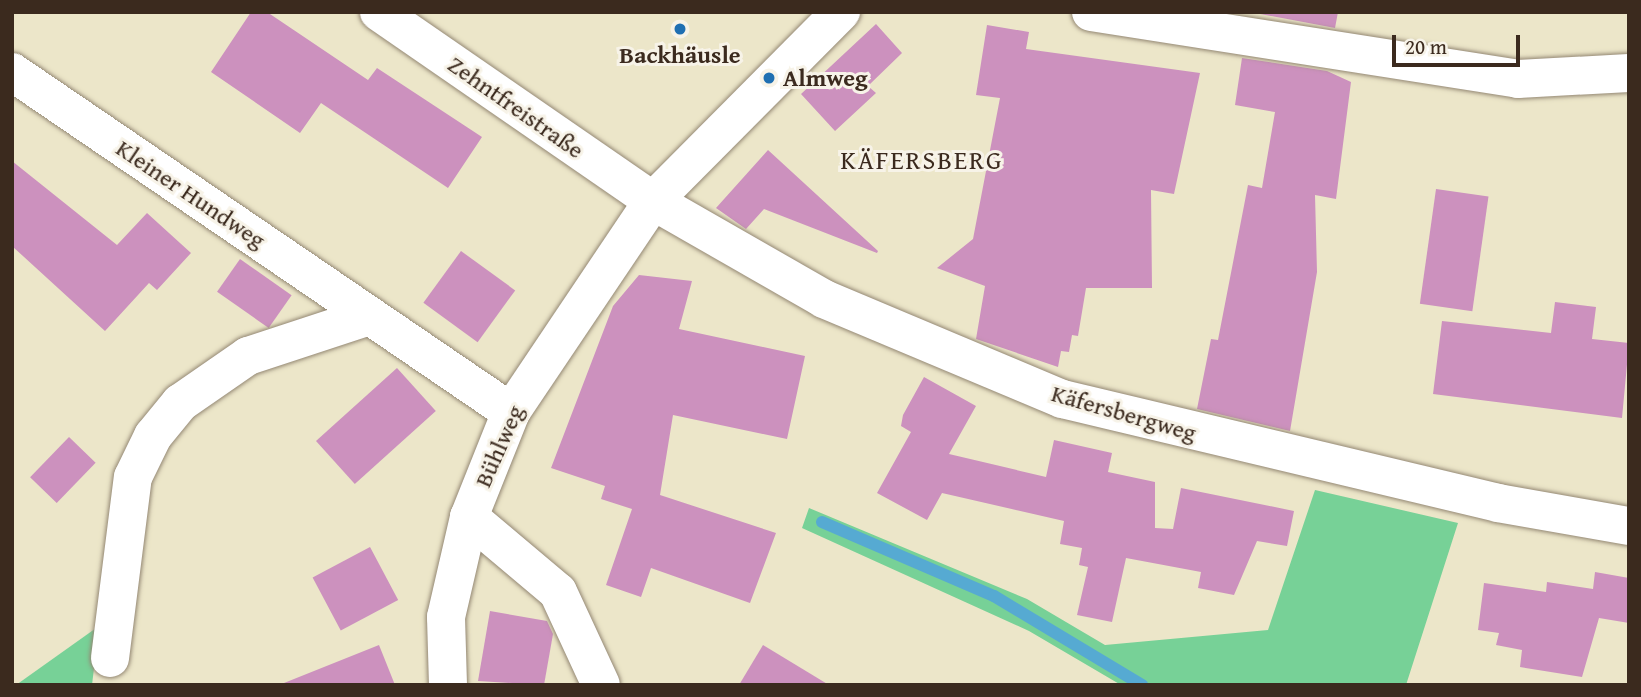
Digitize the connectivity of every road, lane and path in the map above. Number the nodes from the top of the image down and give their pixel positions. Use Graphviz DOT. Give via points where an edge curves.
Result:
graph roads {
  1 [pos="380,12"];
  2 [pos="841,12"];
  3 [pos="1091,12"];
  4 [pos="12,72"];
  5 [pos="1629,73"];
  6 [pos="653,201"];
  7 [pos="370,316"];
  8 [pos="510,412"];
  9 [pos="469,517"];
  10 [pos="1629,526"];
  11 [pos="110,658"];
  12 [pos="448,685"];
  13 [pos="601,685"];
  1 -- 6 [label="street, Zehntfreistraße"];
  2 -- 6 [label="street, Bühlweg"];
  3 -- 5 [label="street" via="1518,79"];
  4 -- 7 [label="street, Kleiner Hundweg"];
  6 -- 8 [label="street, Bühlweg"];
  6 -- 10 [label="street, Käfersbergweg" via="824,299 1062,399 1484,500"];
  7 -- 8 [label="street, Kleiner Hundweg"];
  7 -- 11 [label="street" via="248,356 180,403 152,436 133,477"];
  8 -- 9 [label="street, Bühlweg"];
  9 -- 12 [label="street, Bühlweg" via="446,617"];
  9 -- 13 [label="street" via="558,592"];
}
